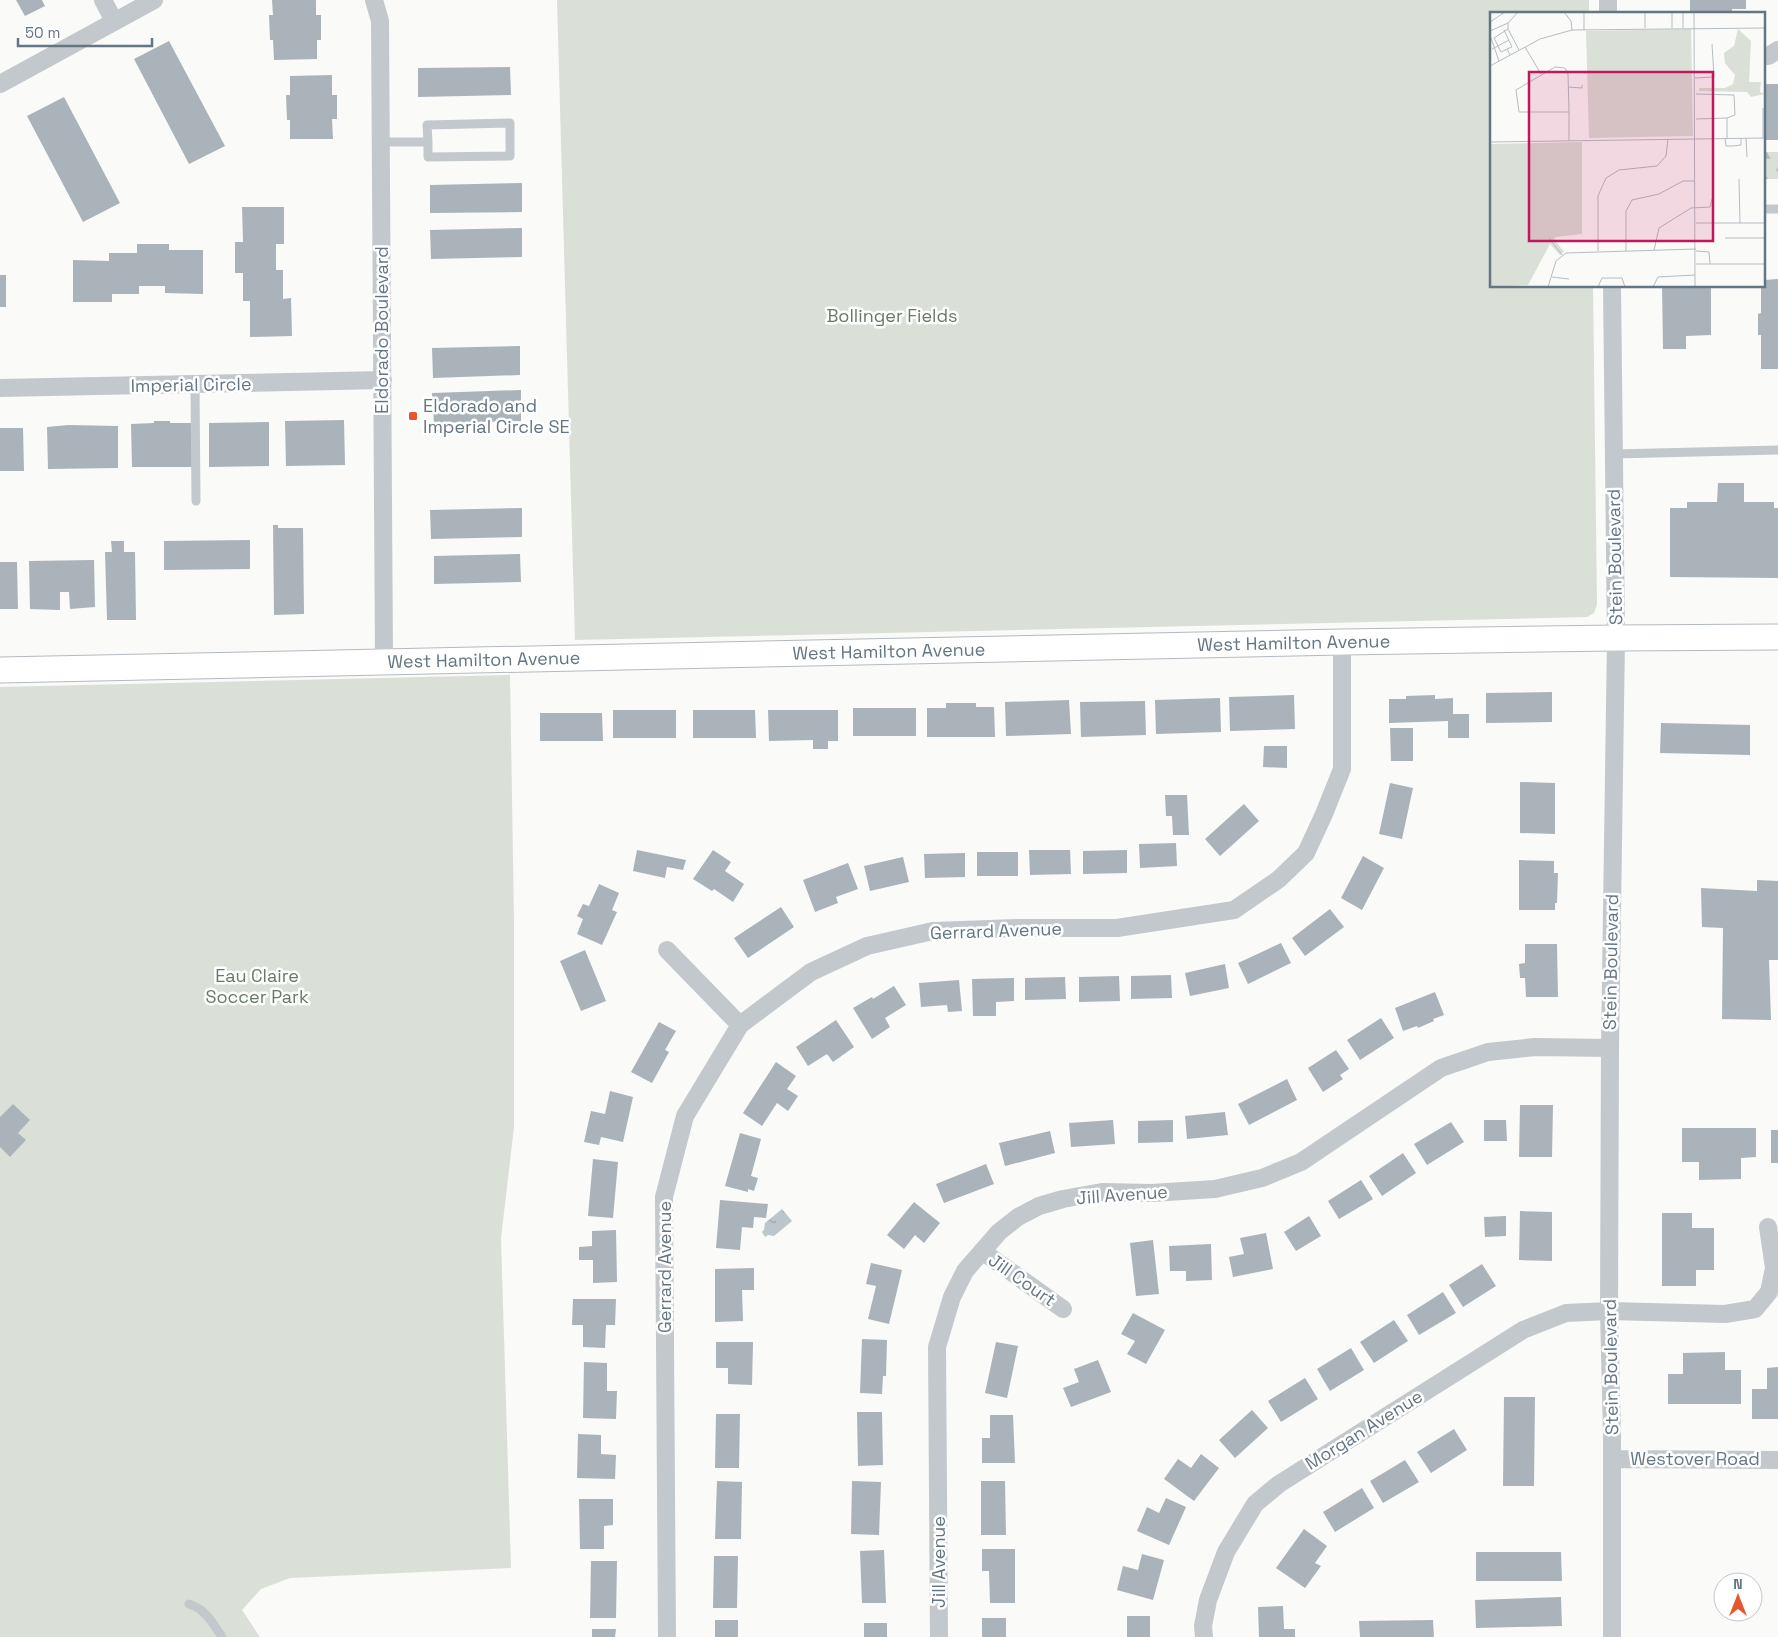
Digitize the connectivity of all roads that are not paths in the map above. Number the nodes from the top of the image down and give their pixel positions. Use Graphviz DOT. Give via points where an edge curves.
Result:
graph roads {
  1 [pos="103,0"];
  2 [pos="154,0"];
  3 [pos="374,0"];
  4 [pos="114,21"];
  5 [pos="1778,50"];
  6 [pos="1766,56"];
  7 [pos="0,84"];
  8 [pos="380,142"];
  9 [pos="428,142"];
  10 [pos="1612,288"];
  11 [pos="383,380"];
  12 [pos="195,385"];
  13 [pos="0,388"];
  14 [pos="1778,450"];
  15 [pos="1614,454"];
  16 [pos="196,501"];
  17 [pos="1616,638"];
  18 [pos="1778,638"];
  19 [pos="1342,642"];
  20 [pos="384,661"];
  21 [pos="0,670"];
  22 [pos="667,950"];
  23 [pos="740,1025"];
  24 [pos="1610,1048"];
  25 [pos="1768,1227"];
  26 [pos="982,1251"];
  27 [pos="1063,1309"];
  28 [pos="1609,1311"];
  29 [pos="1612,1459"];
  30 [pos="1778,1460"];
  31 [pos="189,1604"];
  32 [pos="222,1637"];
  33 [pos="667,1637"];
  34 [pos="939,1637"];
  35 [pos="1204,1637"];
  36 [pos="1612,1637"];
  1 -- 4 [label="street"];
  2 -- 4 [label="street"];
  3 -- 8 [label="street, Eldorado Boulevard" via="380,21"];
  4 -- 7 [label="street"];
  5 -- 6 [label="street"];
  8 -- 9 [label="lane"];
  8 -- 11 [label="street, Eldorado Boulevard"];
  9 -- 9 [label="lane" via="427,125 510,123 510,156 428,157"];
  10 -- 15 [label="street, Stein Boulevard"];
  11 -- 12 [label="street, Imperial Circle"];
  11 -- 20 [label="street, Eldorado Boulevard"];
  12 -- 13 [label="street, Imperial Circle"];
  12 -- 16 [label="lane"];
  14 -- 15 [label="lane"];
  15 -- 17 [label="street, Stein Boulevard"];
  17 -- 18 [label="street, West Hamilton Avenue"];
  17 -- 19 [label="street, West Hamilton Avenue"];
  17 -- 24 [label="street, Stein Boulevard"];
  19 -- 20 [label="street, West Hamilton Avenue"];
  19 -- 23 [label="street, Gerrard Avenue" via="1342,769 1324,814 1306,853 1279,879 1234,910 1117,928 933,931 867,946 811,972"];
  20 -- 21 [label="street, West Hamilton Avenue"];
  22 -- 23 [label="street"];
  23 -- 33 [label="street, Gerrard Avenue" via="685,1116 664,1197"];
  24 -- 26 [label="street, Jill Avenue" via="1534,1046 1488,1052 1441,1068 1301,1162 1262,1178 1215,1189 1102,1192 1063,1199 1018,1217"];
  24 -- 28 [label="street, Stein Boulevard"];
  25 -- 28 [label="street, Morgan Avenue" via="1774,1268 1769,1292 1755,1309 1725,1314"];
  26 -- 27 [label="street, Jill Court"];
  26 -- 34 [label="street, Jill Avenue" via="965,1271 952,1296 937,1347"];
  28 -- 29 [label="street, Stein Boulevard"];
  28 -- 35 [label="street, Morgan Avenue" via="1566,1313 1522,1330 1279,1484 1255,1504 1226,1552 1208,1600"];
  29 -- 30 [label="street, Westover Road"];
  29 -- 36 [label="street, Stein Boulevard"];
  31 -- 32 [label="lane" via="204,1612"];
}
